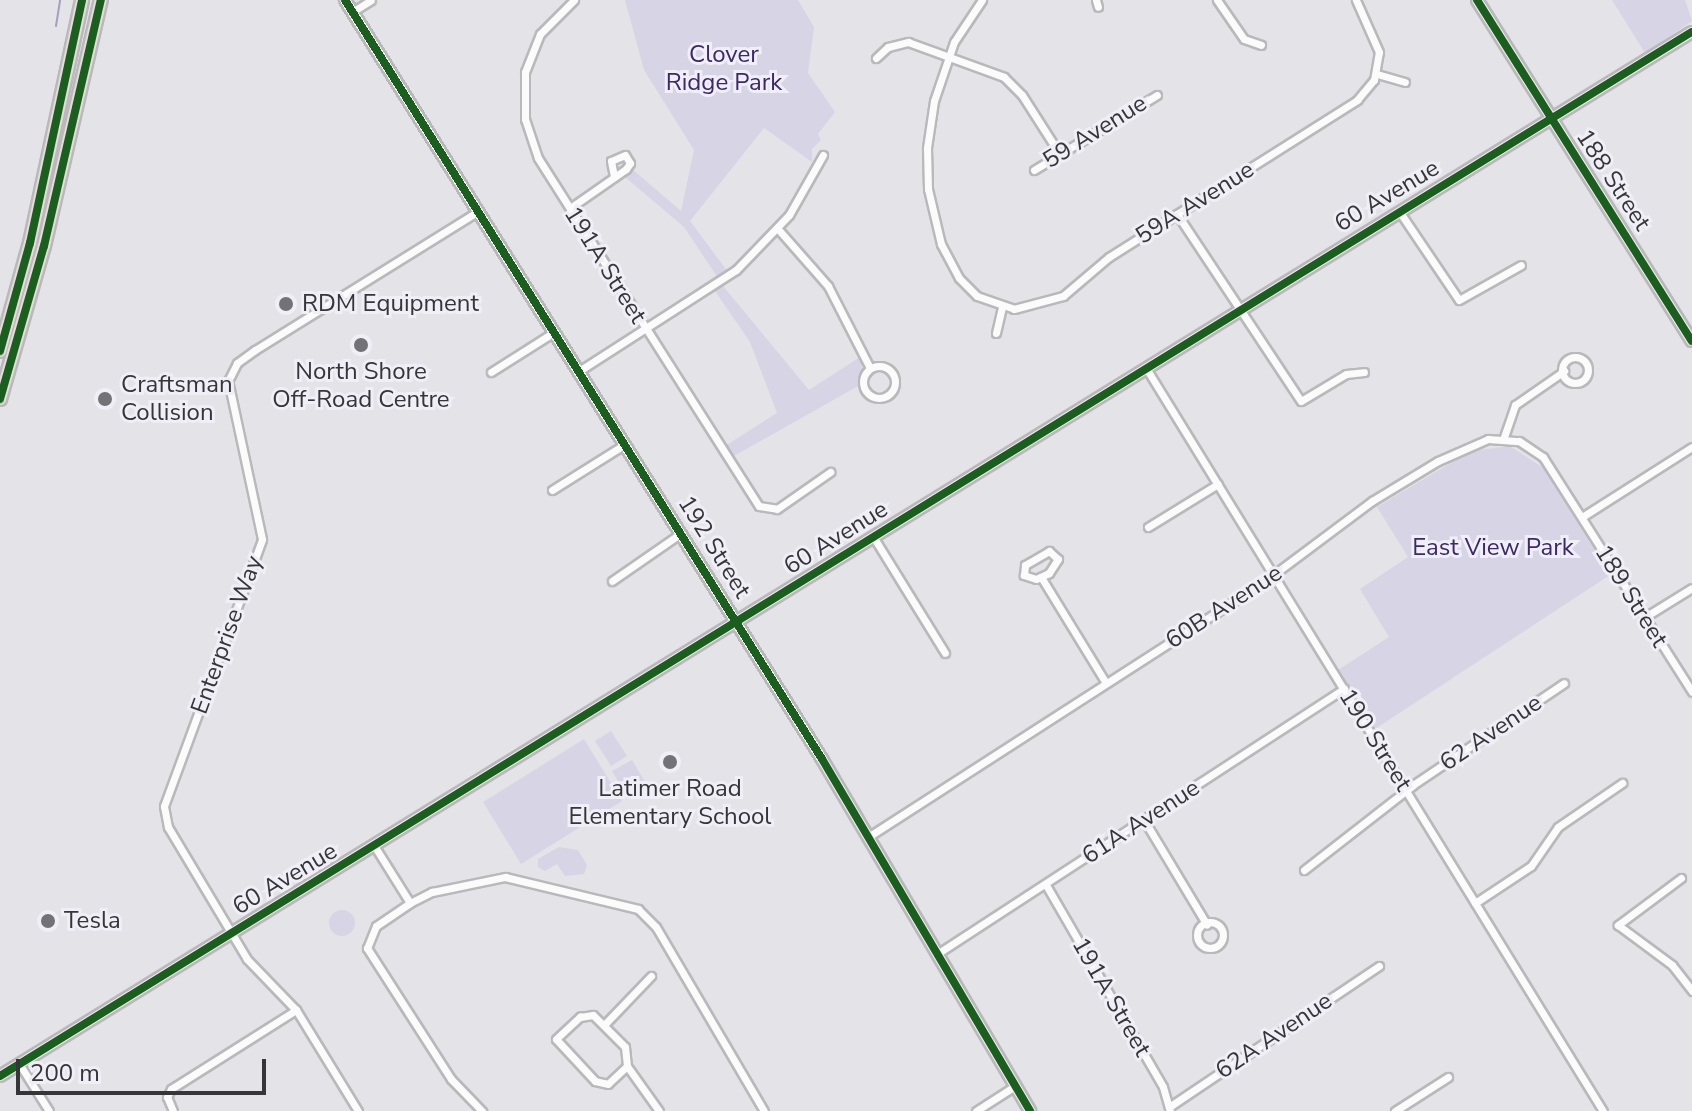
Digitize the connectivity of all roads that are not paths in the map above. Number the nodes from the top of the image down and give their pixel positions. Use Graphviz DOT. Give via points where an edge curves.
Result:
graph roads {
  1 [pos="82,0"];
  2 [pos="101,0"];
  3 [pos="344,0"];
  4 [pos="371,0"];
  5 [pos="982,0"];
  6 [pos="1217,0"];
  7 [pos="1356,0"];
  8 [pos="1477,0"];
  9 [pos="569,1"];
  10 [pos="352,12"];
  11 [pos="1692,32"];
  12 [pos="1261,45"];
  13 [pos="949,56"];
  14 [pos="876,58"];
  15 [pos="1377,74"];
  16 [pos="1405,82"];
  17 [pos="1157,95"];
  18 [pos="1551,120"];
  19 [pos="1059,153"];
  20 [pos="823,155"];
  21 [pos="1034,170"];
  22 [pos="614,177"];
  23 [pos="570,208"];
  24 [pos="478,211"];
  25 [pos="1399,211"];
  26 [pos="1177,214"];
  27 [pos="778,229"];
  28 [pos="1521,265"];
  29 [pos="1002,307"];
  30 [pos="1240,311"];
  31 [pos="645,329"];
  32 [pos="554,332"];
  33 [pos="996,333"];
  34 [pos="1692,341"];
  35 [pos="0,351"];
  36 [pos="870,368"];
  37 [pos="1146,368"];
  38 [pos="579,371"];
  39 [pos="1564,371"];
  40 [pos="491,372"];
  41 [pos="1364,372"];
  42 [pos="0,399"];
  43 [pos="1504,437"];
  44 [pos="625,444"];
  45 [pos="1692,447"];
  46 [pos="830,472"];
  47 [pos="1218,484"];
  48 [pos="552,490"];
  49 [pos="1582,517"];
  50 [pos="1148,527"];
  51 [pos="681,533"];
  52 [pos="874,538"];
  53 [pos="1274,575"];
  54 [pos="1041,577"];
  55 [pos="612,581"];
  56 [pos="1692,588"];
  57 [pos="1645,617"];
  58 [pos="738,623"];
  59 [pos="945,653"];
  60 [pos="1106,683"];
  61 [pos="1564,683"];
  62 [pos="1344,689"];
  63 [pos="1692,692"];
  64 [pos="1622,783"];
  65 [pos="1406,791"];
  66 [pos="1144,820"];
  67 [pos="868,837"];
  68 [pos="375,847"];
  69 [pos="1304,870"];
  70 [pos="1681,878"];
  71 [pos="1046,885"];
  72 [pos="410,903"];
  73 [pos="1475,903"];
  74 [pos="1207,925"];
  75 [pos="232,935"];
  76 [pos="937,954"];
  77 [pos="1379,966"];
  78 [pos="651,976"];
  79 [pos="1689,978"];
  80 [pos="1692,991"];
  81 [pos="296,1010"];
  82 [pos="604,1025"];
  83 [pos="20,1065"];
  84 [pos="627,1066"];
  85 [pos="0,1076"];
  86 [pos="1448,1077"];
  87 [pos="1015,1086"];
  88 [pos="1169,1109"];
  89 [pos="49,1111"];
  90 [pos="173,1111"];
  91 [pos="358,1111"];
  92 [pos="482,1111"];
  93 [pos="659,1111"];
  94 [pos="764,1111"];
  95 [pos="976,1111"];
  96 [pos="1030,1111"];
  97 [pos="1395,1111"];
  98 [pos="1603,1111"];
  1 -- 35 [label="highway" via="30,243"];
  2 -- 42 [label="highway" via="36,276"];
  3 -- 10 [label="street, 192 Street"];
  4 -- 10 [label="street"];
  5 -- 13 [label="street"];
  6 -- 12 [label="street" via="1244,39"];
  7 -- 15 [label="street" via="1375,35"];
  8 -- 18 [label="street, 188 Street"];
  9 -- 23 [label="street, 191A Street" via="533,47 523,94 534,149"];
  10 -- 24 [label="street, 192 Street"];
  11 -- 18 [label="street, 60 Avenue"];
  13 -- 14 [label="street" via="908,42 888,47"];
  13 -- 19 [label="street" via="1011,82"];
  13 -- 29 [label="street" via="930,117 927,174 941,244 967,287"];
  15 -- 16 [label="street"];
  15 -- 26 [label="street, 59A Avenue" via="1347,109"];
  17 -- 19 [label="street, 59 Avenue"];
  18 -- 25 [label="street, 60 Avenue"];
  18 -- 34 [label="street, 188 Street"];
  19 -- 21 [label="street, 59 Avenue"];
  20 -- 27 [label="street"];
  22 -- 23 [label="street"];
  23 -- 31 [label="street, 191A Street"];
  24 -- 32 [label="street, 192 Street"];
  24 -- 75 [label="street, Enterprise Way" via="255,350 237,363 228,381 262,539 163,817"];
  25 -- 28 [label="street" via="1459,300"];
  25 -- 30 [label="street, 60 Avenue"];
  26 -- 29 [label="street, 59A Avenue" via="1109,257 1053,302"];
  26 -- 30 [label="street"];
  27 -- 31 [label="street" via="736,270"];
  27 -- 36 [label="street" via="828,286"];
  29 -- 33 [label="street"];
  30 -- 37 [label="street, 60 Avenue"];
  30 -- 41 [label="street" via="1301,401 1346,374"];
  31 -- 38 [label="street"];
  31 -- 46 [label="street, 191A Street" via="759,506 769,511"];
  32 -- 38 [label="street, 192 Street"];
  32 -- 40 [label="street"];
  36 -- 36 [label="street" via="864,388 871,396 887,396 895,382 891,371"];
  37 -- 47 [label="street, 190 Street"];
  37 -- 52 [label="street, 60 Avenue"];
  38 -- 44 [label="street, 192 Street"];
  39 -- 39 [label="street" via="1562,361 1574,355 1588,379 1574,384"];
  39 -- 43 [label="street" via="1515,405"];
  43 -- 49 [label="street, 189 Street" via="1543,457"];
  43 -- 53 [label="street, 60B Avenue" via="1473,443 1438,461 1372,501"];
  44 -- 48 [label="street"];
  44 -- 51 [label="street, 192 Street"];
  45 -- 49 [label="street"];
  47 -- 50 [label="street"];
  47 -- 53 [label="street, 190 Street"];
  49 -- 57 [label="street, 189 Street"];
  51 -- 55 [label="street"];
  51 -- 58 [label="street, 192 Street"];
  52 -- 58 [label="street, 60 Avenue"];
  52 -- 59 [label="street"];
  53 -- 60 [label="street, 60B Avenue"];
  53 -- 62 [label="street, 190 Street"];
  54 -- 54 [label="street" via="1056,566 1056,553 1049,551 1025,565 1029,579"];
  54 -- 60 [label="street"];
  56 -- 57 [label="street"];
  57 -- 63 [label="street, 189 Street"];
  58 -- 67 [label="street, 192 Street"];
  58 -- 68 [label="street, 60 Avenue"];
  60 -- 67 [label="street, 60B Avenue"];
  61 -- 65 [label="street, 62 Avenue"];
  62 -- 65 [label="street, 190 Street"];
  62 -- 66 [label="street, 61A Avenue"];
  64 -- 73 [label="street" via="1558,827 1531,866"];
  65 -- 69 [label="street, 62 Avenue"];
  65 -- 73 [label="street, 190 Street"];
  66 -- 71 [label="street, 61A Avenue"];
  66 -- 74 [label="street"];
  67 -- 76 [label="street, 192 Street"];
  68 -- 72 [label="street"];
  68 -- 75 [label="street, 60 Avenue"];
  70 -- 79 [label="street" via="1618,925"];
  71 -- 76 [label="street, 61A Avenue"];
  71 -- 88 [label="street, 191A Street" via="1163,1087"];
  72 -- 92 [label="street" via="376,926 367,948 451,1079"];
  72 -- 94 [label="street" via="432,892 505,877 638,909 656,927"];
  73 -- 98 [label="street, 190 Street"];
  75 -- 81 [label="street"];
  75 -- 83 [label="street, 60 Avenue"];
  76 -- 87 [label="street, 192 Street"];
  77 -- 88 [label="street, 62A Avenue"];
  78 -- 82 [label="street"];
  79 -- 80 [label="street"];
  81 -- 90 [label="street" via="171,1089 167,1097"];
  81 -- 91 [label="street"];
  82 -- 84 [label="street" via="625,1047"];
  82 -- 84 [label="street" via="593,1015 580,1017 556,1039 595,1081 608,1084"];
  83 -- 85 [label="street, 60 Avenue"];
  83 -- 89 [label="street"];
  84 -- 93 [label="street"];
  86 -- 97 [label="street"];
  87 -- 95 [label="street"];
  87 -- 96 [label="street, 192 Street"];
}
